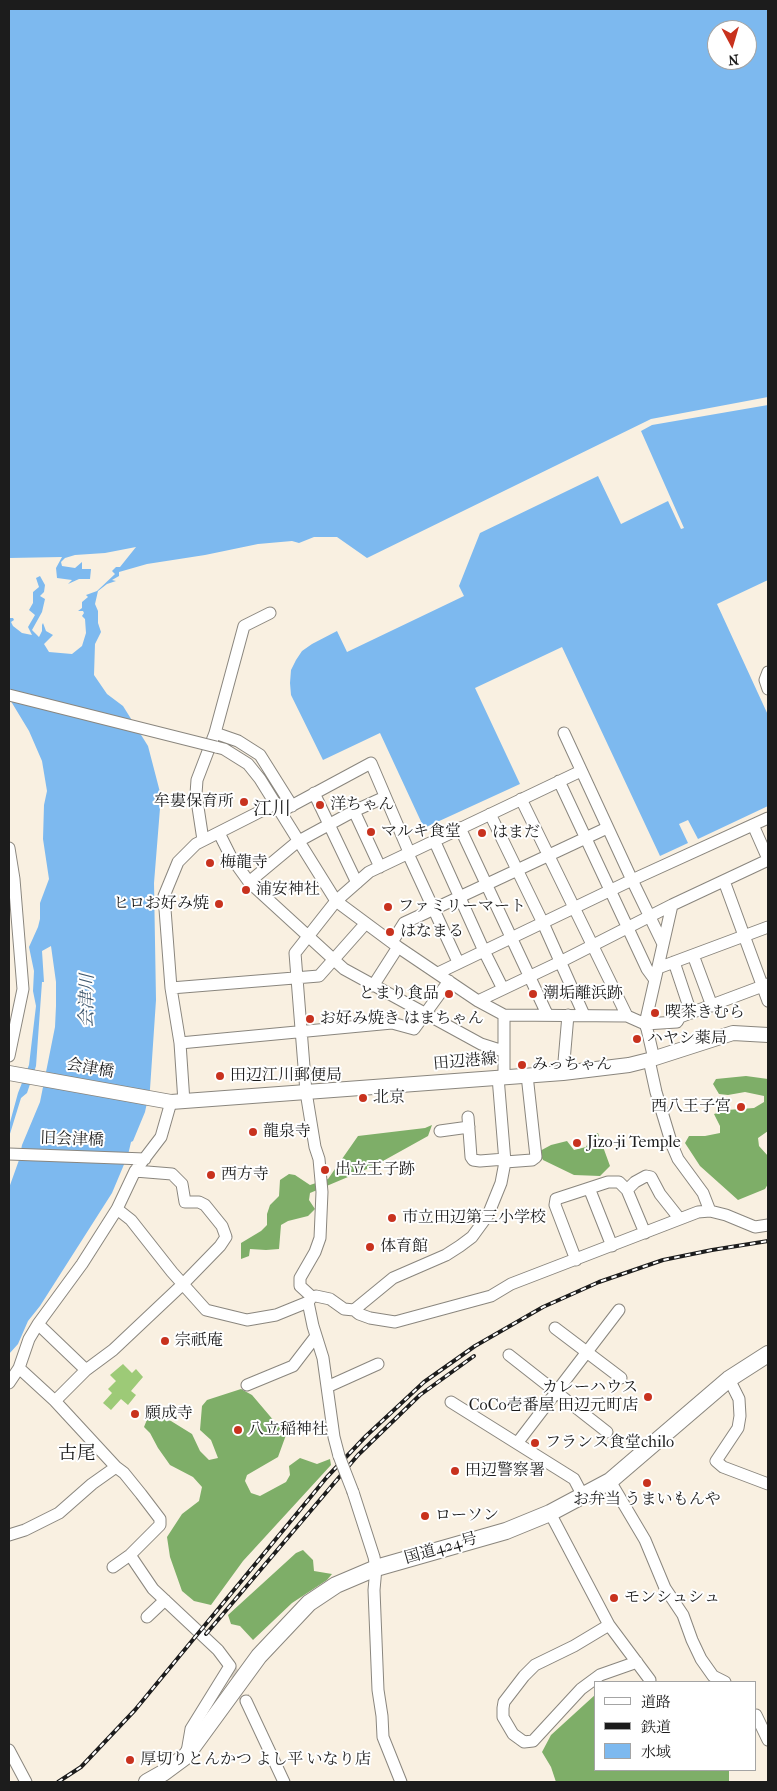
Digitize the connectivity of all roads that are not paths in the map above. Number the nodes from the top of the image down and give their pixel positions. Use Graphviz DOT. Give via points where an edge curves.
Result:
graph roads {
  1 [pos="270,613"];
  2 [pos="768,672"];
  3 [pos="768,689"];
  4 [pos="9,694"];
  5 [pos="215,733"];
  6 [pos="564,733"];
  7 [pos="581,770"];
  8 [pos="559,781"];
  9 [pos="314,793"];
  10 [pos="385,797"];
  11 [pos="521,799"];
  12 [pos="292,806"];
  13 [pos="278,808"];
  14 [pos="354,811"];
  15 [pos="490,814"];
  16 [pos="768,818"];
  17 [pos="329,825"];
  18 [pos="753,825"];
  19 [pos="460,828"];
  20 [pos="607,828"];
  21 [pos="219,833"];
  22 [pos="586,838"];
  23 [pos="203,840"];
  24 [pos="434,840"];
  25 [pos="298,842"];
  26 [pos="9,848"];
  27 [pos="409,852"];
  28 [pos="548,856"];
  29 [pos="768,860"];
  30 [pos="380,867"];
  31 [pos="517,871"];
  32 [pos="632,880"];
  33 [pos="724,881"];
  34 [pos="248,882"];
  35 [pos="357,883"];
  36 [pos="487,885"];
  37 [pos="610,891"];
  38 [pos="460,897"];
  39 [pos="336,901"];
  40 [pos="672,905"];
  41 [pos="574,908"];
  42 [pos="433,909"];
  43 [pos="650,918"];
  44 [pos="366,922"];
  45 [pos="543,923"];
  46 [pos="768,927"];
  47 [pos="628,928"];
  48 [pos="307,936"];
  49 [pos="744,936"];
  50 [pos="512,938"];
  51 [pos="663,944"];
  52 [pos="395,945"];
  53 [pos="592,946"];
  54 [pos="484,951"];
  55 [pos="694,955"];
  56 [pos="334,959"];
  57 [pos="458,962"];
  58 [pos="560,962"];
  59 [pos="674,962"];
  60 [pos="658,968"];
  61 [pos="438,973"];
  62 [pos="530,976"];
  63 [pos="296,978"];
  64 [pos="655,980"];
  65 [pos="449,981"];
  66 [pos="373,986"];
  67 [pos="766,986"];
  68 [pos="171,988"];
  69 [pos="503,989"];
  70 [pos="478,1001"];
  71 [pos="768,1001"];
  72 [pos="712,1006"];
  73 [pos="425,1013"];
  74 [pos="690,1013"];
  75 [pos="547,1014"];
  76 [pos="504,1015"];
  77 [pos="568,1015"];
  78 [pos="584,1015"];
  79 [pos="627,1016"];
  80 [pos="644,1024"];
  81 [pos="300,1031"];
  82 [pos="768,1035"];
  83 [pos="180,1043"];
  84 [pos="503,1051"];
  85 [pos="9,1056"];
  86 [pos="652,1060"];
  87 [pos="563,1072"];
  88 [pos="11,1073"];
  89 [pos="527,1075"];
  90 [pos="501,1077"];
  91 [pos="306,1092"];
  92 [pos="171,1101"];
  93 [pos="440,1131"];
  94 [pos="9,1154"];
  95 [pos="139,1159"];
  96 [pos="505,1160"];
  97 [pos="135,1171"];
  98 [pos="588,1188"];
  99 [pos="627,1190"];
  100 [pos="116,1209"];
  101 [pos="710,1211"];
  102 [pos="679,1218"];
  103 [pos="768,1225"];
  104 [pos="645,1233"];
  105 [pos="612,1246"];
  106 [pos="576,1260"];
  107 [pos="183,1284"];
  108 [pos="310,1300"];
  109 [pos="354,1310"];
  110 [pos="619,1310"];
  111 [pos="38,1324"];
  112 [pos="555,1328"];
  113 [pos="316,1336"];
  114 [pos="587,1352"];
  115 [pos="768,1354"];
  116 [pos="509,1355"];
  117 [pos="378,1364"];
  118 [pos="19,1368"];
  119 [pos="86,1370"];
  120 [pos="621,1378"];
  121 [pos="729,1379"];
  122 [pos="9,1383"];
  123 [pos="247,1386"];
  124 [pos="327,1387"];
  125 [pos="556,1392"];
  126 [pos="55,1401"];
  127 [pos="451,1402"];
  128 [pos="607,1432"];
  129 [pos="518,1442"];
  130 [pos="116,1467"];
  131 [pos="610,1482"];
  132 [pos="768,1484"];
  133 [pos="583,1496"];
  134 [pos="550,1513"];
  135 [pos="9,1534"];
  136 [pos="130,1555"];
  137 [pos="113,1566"];
  138 [pos="376,1568"];
  139 [pos="165,1600"];
  140 [pos="147,1617"];
  141 [pos="609,1625"];
  142 [pos="637,1662"];
  143 [pos="650,1680"];
  144 [pos="723,1681"];
  145 [pos="246,1701"];
  146 [pos="757,1717"];
  147 [pos="768,1740"];
  148 [pos="9,1750"];
  149 [pos="186,1756"];
  150 [pos="165,1778"];
  151 [pos="26,1782"];
  152 [pos="147,1782"];
  153 [pos="284,1782"];
  154 [pos="401,1782"];
  1 -- 5 [label="street" via="244,626"];
  2 -- 3 [label="street" via="765,680"];
  4 -- 13 [label="street, bridge" via="224,749 248,764"];
  5 -- 12 [label="street" via="238,741 260,755"];
  5 -- 23 [label="street" via="197,780"];
  6 -- 7 [label="street"];
  7 -- 8 [label="street"];
  7 -- 20 [label="street"];
  8 -- 11 [label="street"];
  8 -- 22 [label="street"];
  9 -- 10 [label="street" via="371,763"];
  9 -- 12 [label="street"];
  9 -- 17 [label="street"];
  10 -- 14 [label="street"];
  10 -- 27 [label="street"];
  11 -- 15 [label="street"];
  11 -- 28 [label="street"];
  12 -- 13 [label="street"];
  13 -- 21 [label="street"];
  13 -- 25 [label="street"];
  14 -- 17 [label="street"];
  14 -- 30 [label="street"];
  15 -- 19 [label="street"];
  15 -- 31 [label="street"];
  16 -- 18 [label="street"];
  17 -- 25 [label="street"];
  17 -- 35 [label="street"];
  18 -- 29 [label="street"];
  18 -- 32 [label="street"];
  19 -- 24 [label="street"];
  19 -- 36 [label="street"];
  20 -- 22 [label="street"];
  20 -- 32 [label="street"];
  21 -- 23 [label="street"];
  21 -- 34 [label="street"];
  22 -- 28 [label="street"];
  22 -- 37 [label="street"];
  23 -- 68 [label="street" via="178,862 164,896"];
  24 -- 27 [label="street"];
  24 -- 38 [label="street"];
  25 -- 34 [label="street"];
  25 -- 39 [label="street"];
  26 -- 85 [label="street" via="23,989"];
  27 -- 30 [label="street"];
  27 -- 42 [label="street"];
  28 -- 31 [label="street"];
  28 -- 41 [label="street"];
  29 -- 33 [label="street"];
  30 -- 35 [label="street"];
  31 -- 36 [label="street"];
  31 -- 45 [label="street"];
  32 -- 37 [label="street"];
  32 -- 43 [label="street"];
  33 -- 40 [label="street"];
  33 -- 49 [label="street"];
  34 -- 48 [label="street"];
  35 -- 39 [label="street"];
  36 -- 38 [label="street"];
  36 -- 50 [label="street"];
  37 -- 41 [label="street"];
  37 -- 47 [label="street"];
  38 -- 42 [label="street"];
  38 -- 54 [label="street"];
  39 -- 44 [label="street"];
  39 -- 48 [label="street"];
  40 -- 43 [label="street"];
  40 -- 51 [label="street"];
  41 -- 45 [label="street"];
  41 -- 53 [label="street"];
  42 -- 52 [label="street" via="404,923"];
  42 -- 57 [label="street"];
  43 -- 47 [label="street"];
  43 -- 51 [label="street"];
  44 -- 52 [label="street"];
  44 -- 56 [label="street"];
  45 -- 50 [label="street"];
  45 -- 58 [label="street"];
  46 -- 49 [label="street"];
  47 -- 53 [label="street"];
  47 -- 64 [label="street"];
  48 -- 56 [label="street"];
  48 -- 63 [label="street" via="295,953"];
  49 -- 55 [label="street"];
  49 -- 67 [label="street"];
  50 -- 54 [label="street"];
  50 -- 62 [label="street"];
  51 -- 60 [label="street"];
  52 -- 61 [label="street"];
  52 -- 66 [label="street"];
  53 -- 58 [label="street"];
  53 -- 79 [label="street"];
  54 -- 57 [label="street"];
  54 -- 69 [label="street"];
  55 -- 59 [label="street"];
  55 -- 72 [label="street"];
  56 -- 63 [label="street" via="319,976"];
  56 -- 66 [label="street" via="344,969"];
  57 -- 61 [label="street"];
  58 -- 62 [label="street"];
  58 -- 78 [label="street"];
  59 -- 60 [label="street"];
  59 -- 74 [label="street"];
  60 -- 64 [label="street"];
  61 -- 65 [label="street"];
  62 -- 69 [label="street"];
  62 -- 75 [label="street"];
  63 -- 68 [label="street"];
  63 -- 81 [label="street"];
  64 -- 80 [label="street"];
  65 -- 70 [label="street"];
  65 -- 73 [label="street"];
  66 -- 73 [label="street"];
  67 -- 71 [label="street"];
  67 -- 72 [label="street"];
  68 -- 83 [label="street"];
  69 -- 70 [label="street"];
  70 -- 76 [label="street"];
  72 -- 74 [label="street"];
  73 -- 81 [label="street" via="414,1029 392,1023"];
  73 -- 84 [label="street" via="481,1044"];
  74 -- 80 [label="street" via="676,1022"];
  75 -- 76 [label="street"];
  75 -- 77 [label="street"];
  76 -- 84 [label="street"];
  77 -- 78 [label="street"];
  77 -- 87 [label="street"];
  78 -- 79 [label="street"];
  79 -- 80 [label="street"];
  80 -- 86 [label="street"];
  81 -- 83 [label="street"];
  81 -- 91 [label="street"];
  82 -- 86 [label="main road, 田辺港線" via="733,1033"];
  83 -- 92 [label="street"];
  84 -- 90 [label="street"];
  86 -- 87 [label="main road, 田辺港線"];
  86 -- 101 [label="street" via="656,1092 672,1145 678,1159 703,1193"];
  87 -- 89 [label="main road, 田辺港線"];
  88 -- 92 [label="main road, 会津橋"];
  89 -- 90 [label="main road, 田辺港線"];
  89 -- 96 [label="street" via="536,1157 532,1160"];
  90 -- 91 [label="main road, 田辺港線"];
  90 -- 96 [label="street"];
  91 -- 92 [label="main road, 田辺港線"];
  91 -- 108 [label="street" via="320,1159 322,1192 320,1238 300,1278 300,1286"];
  92 -- 95 [label="street" via="161,1137"];
  93 -- 96 [label="street" via="469,1122 473,1160"];
  94 -- 95 [label="street, 旧会津橋"];
  95 -- 97 [label="street"];
  96 -- 109 [label="street" via="497,1197 472,1237 446,1255 393,1278"];
  97 -- 100 [label="street"];
  97 -- 107 [label="street" via="172,1174 182,1184 184,1202 206,1205 222,1226 226,1237 220,1246"];
  98 -- 99 [label="street" via="619,1182"];
  98 -- 105 [label="street"];
  98 -- 106 [label="street" via="556,1199 555,1205"];
  99 -- 102 [label="street" via="635,1182 651,1176"];
  99 -- 104 [label="street"];
  100 -- 107 [label="street" via="131,1220"];
  100 -- 111 [label="street" via="82,1264"];
  101 -- 102 [label="street"];
  101 -- 103 [label="street" via="754,1227"];
  102 -- 104 [label="street"];
  104 -- 105 [label="street"];
  105 -- 106 [label="street"];
  106 -- 109 [label="street" via="511,1284 491,1296 395,1322 370,1318"];
  107 -- 108 [label="street" via="206,1310 247,1320 276,1315"];
  107 -- 119 [label="street" via="113,1350"];
  108 -- 109 [label="street" via="316,1296 330,1299 344,1309"];
  108 -- 113 [label="street"];
  110 -- 114 [label="street"];
  111 -- 118 [label="street"];
  111 -- 119 [label="street"];
  112 -- 114 [label="street"];
  113 -- 123 [label="street" via="293,1366"];
  113 -- 124 [label="street"];
  114 -- 120 [label="street"];
  114 -- 125 [label="street"];
  115 -- 121 [label="highway, 国道424号"];
  116 -- 125 [label="street"];
  117 -- 124 [label="street"];
  118 -- 122 [label="street"];
  118 -- 126 [label="street"];
  119 -- 126 [label="street"];
  121 -- 131 [label="highway, 国道424号"];
  121 -- 132 [label="street" via="739,1399 740,1416 738,1428 716,1461 723,1467"];
  124 -- 138 [label="street, bridge" via="339,1456"];
  125 -- 128 [label="street"];
  125 -- 129 [label="street"];
  126 -- 130 [label="street"];
  127 -- 129 [label="street"];
  129 -- 133 [label="street" via="574,1478"];
  130 -- 135 [label="street" via="58,1514"];
  130 -- 136 [label="street" via="160,1519 160,1525"];
  131 -- 133 [label="highway, 国道424号"];
  131 -- 144 [label="street" via="645,1540 701,1659 713,1676"];
  133 -- 134 [label="highway, 国道424号"];
  134 -- 138 [label="highway, 国道424号" via="506,1531"];
  134 -- 141 [label="street"];
  136 -- 137 [label="street"];
  136 -- 139 [label="street" via="153,1589"];
  138 -- 149 [label="highway, 国道424号" via="336,1585 308,1604 259,1656"];
  138 -- 154 [label="street" via="378,1690 383,1736"];
  139 -- 140 [label="street"];
  139 -- 149 [label="street" via="218,1650 230,1666 191,1729"];
  141 -- 142 [label="street"];
  141 -- 142 [label="street" via="535,1665 524,1676 504,1702 504,1717 513,1734 524,1742 533,1741 581,1689 600,1675"];
  142 -- 143 [label="street"];
  145 -- 153 [label="street"];
  146 -- 147 [label="street"];
  148 -- 151 [label="street"];
  149 -- 150 [label="highway, 国道424号"];
  150 -- 152 [label="highway, 国道424号"];
}
